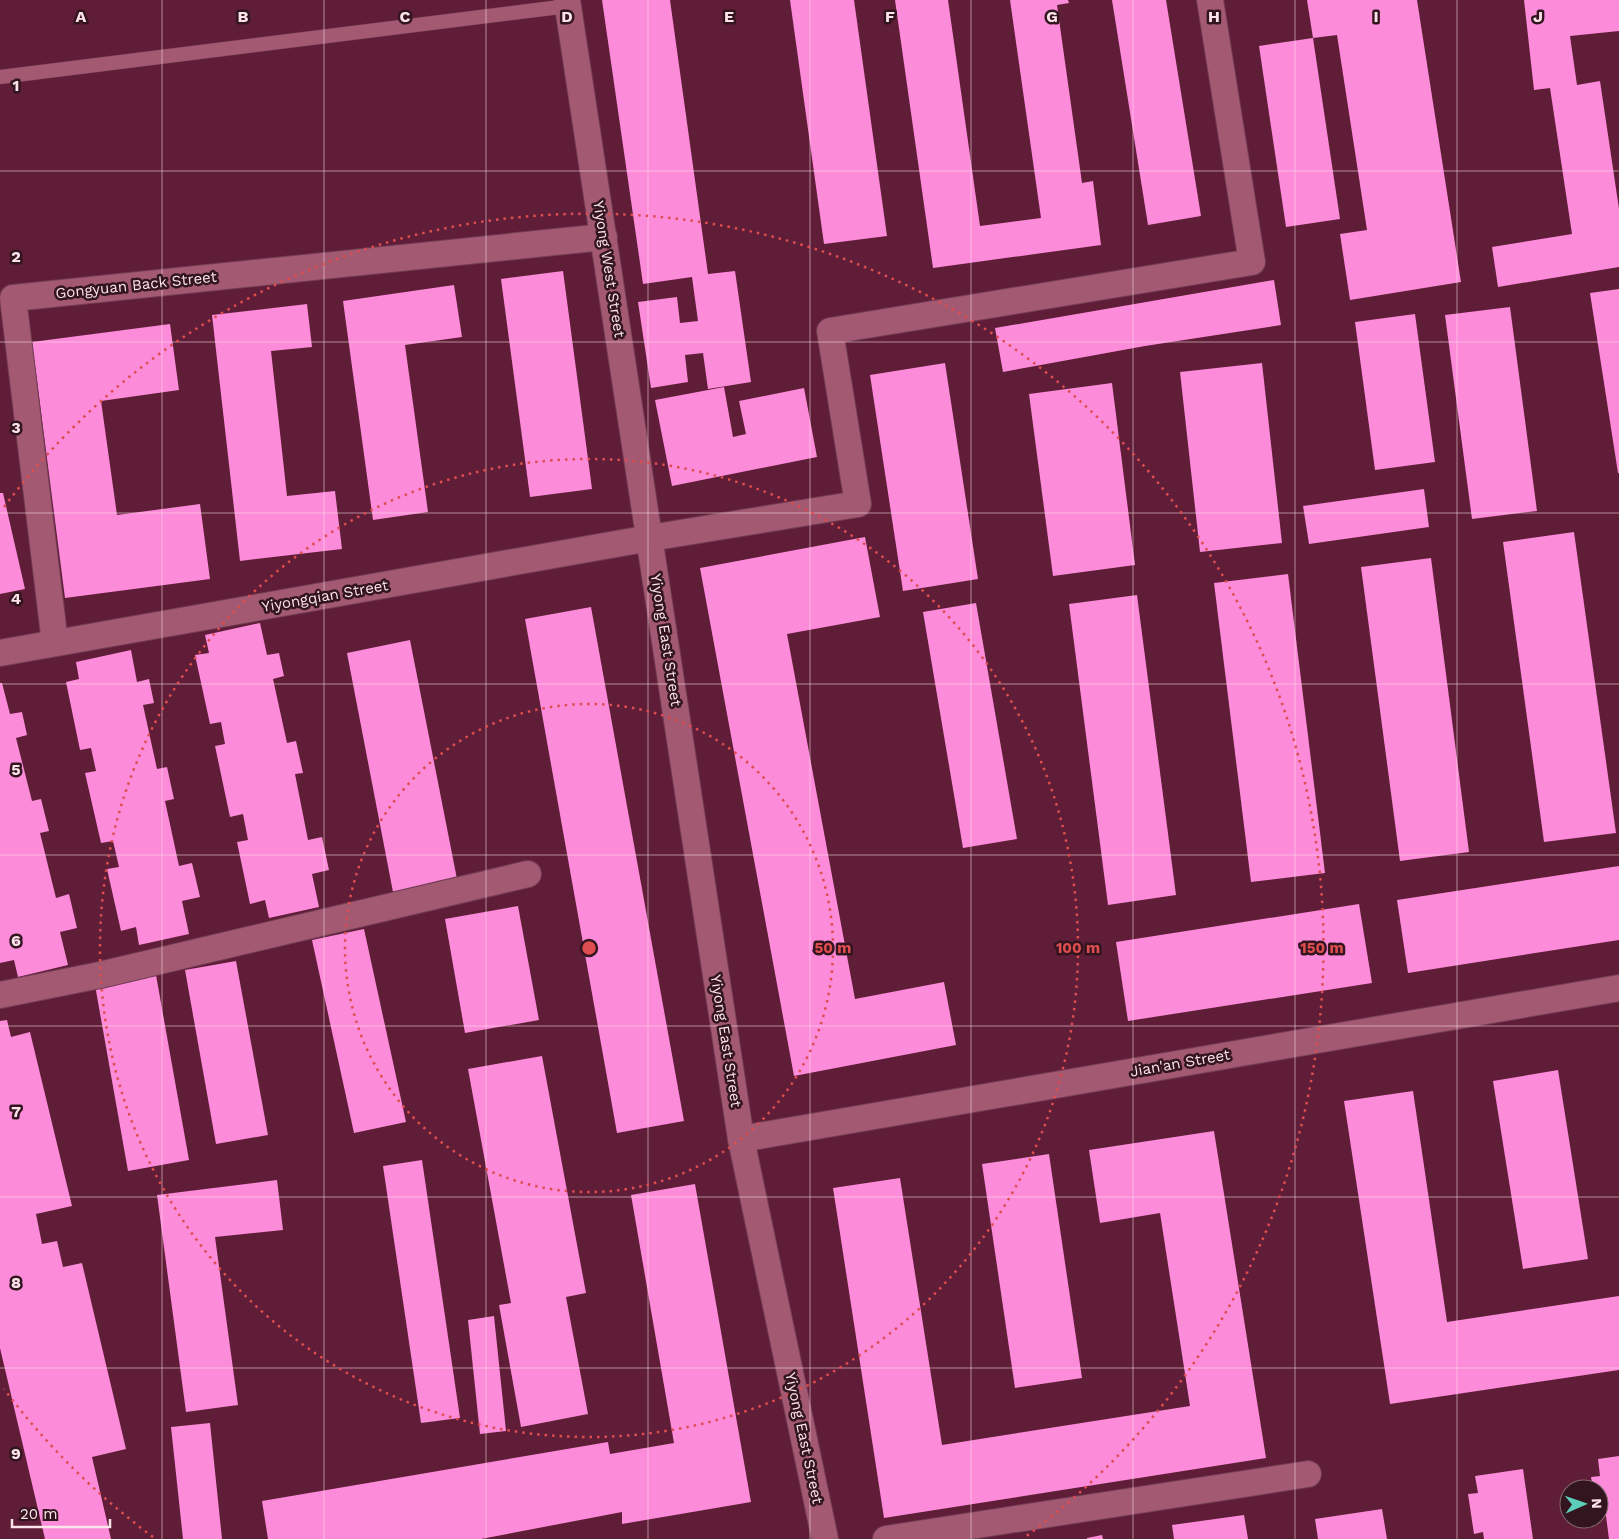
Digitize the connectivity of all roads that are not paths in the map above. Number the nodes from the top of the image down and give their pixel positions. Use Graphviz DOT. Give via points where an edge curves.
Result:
graph roads {
  1 [pos="1210,0"];
  2 [pos="568,3"];
  3 [pos="0,78"];
  4 [pos="604,237"];
  5 [pos="650,538"];
  6 [pos="54,643"];
  7 [pos="0,653"];
  8 [pos="528,874"];
  9 [pos="1619,988"];
  10 [pos="0,996"];
  11 [pos="741,1139"];
  12 [pos="1308,1474"];
  13 [pos="825,1539"];
  14 [pos="886,1539"];
  1 -- 5 [label="street, Yiyongqian Street" via="1252,262 830,331 858,504"];
  2 -- 3 [label="lane"];
  2 -- 4 [label="street, Yiyong West Street"];
  4 -- 5 [label="street, Yiyong West Street"];
  4 -- 6 [label="street, Gongyuan Back Street" via="13,298"];
  5 -- 6 [label="street, Yiyongqian Street"];
  5 -- 11 [label="street, Yiyong East Street"];
  6 -- 7 [label="street, Yiyongqian Street"];
  8 -- 10 [label="street"];
  9 -- 11 [label="street, Jian'an Street"];
  11 -- 13 [label="street, Yiyong East Street"];
  12 -- 14 [label="street"];
}
